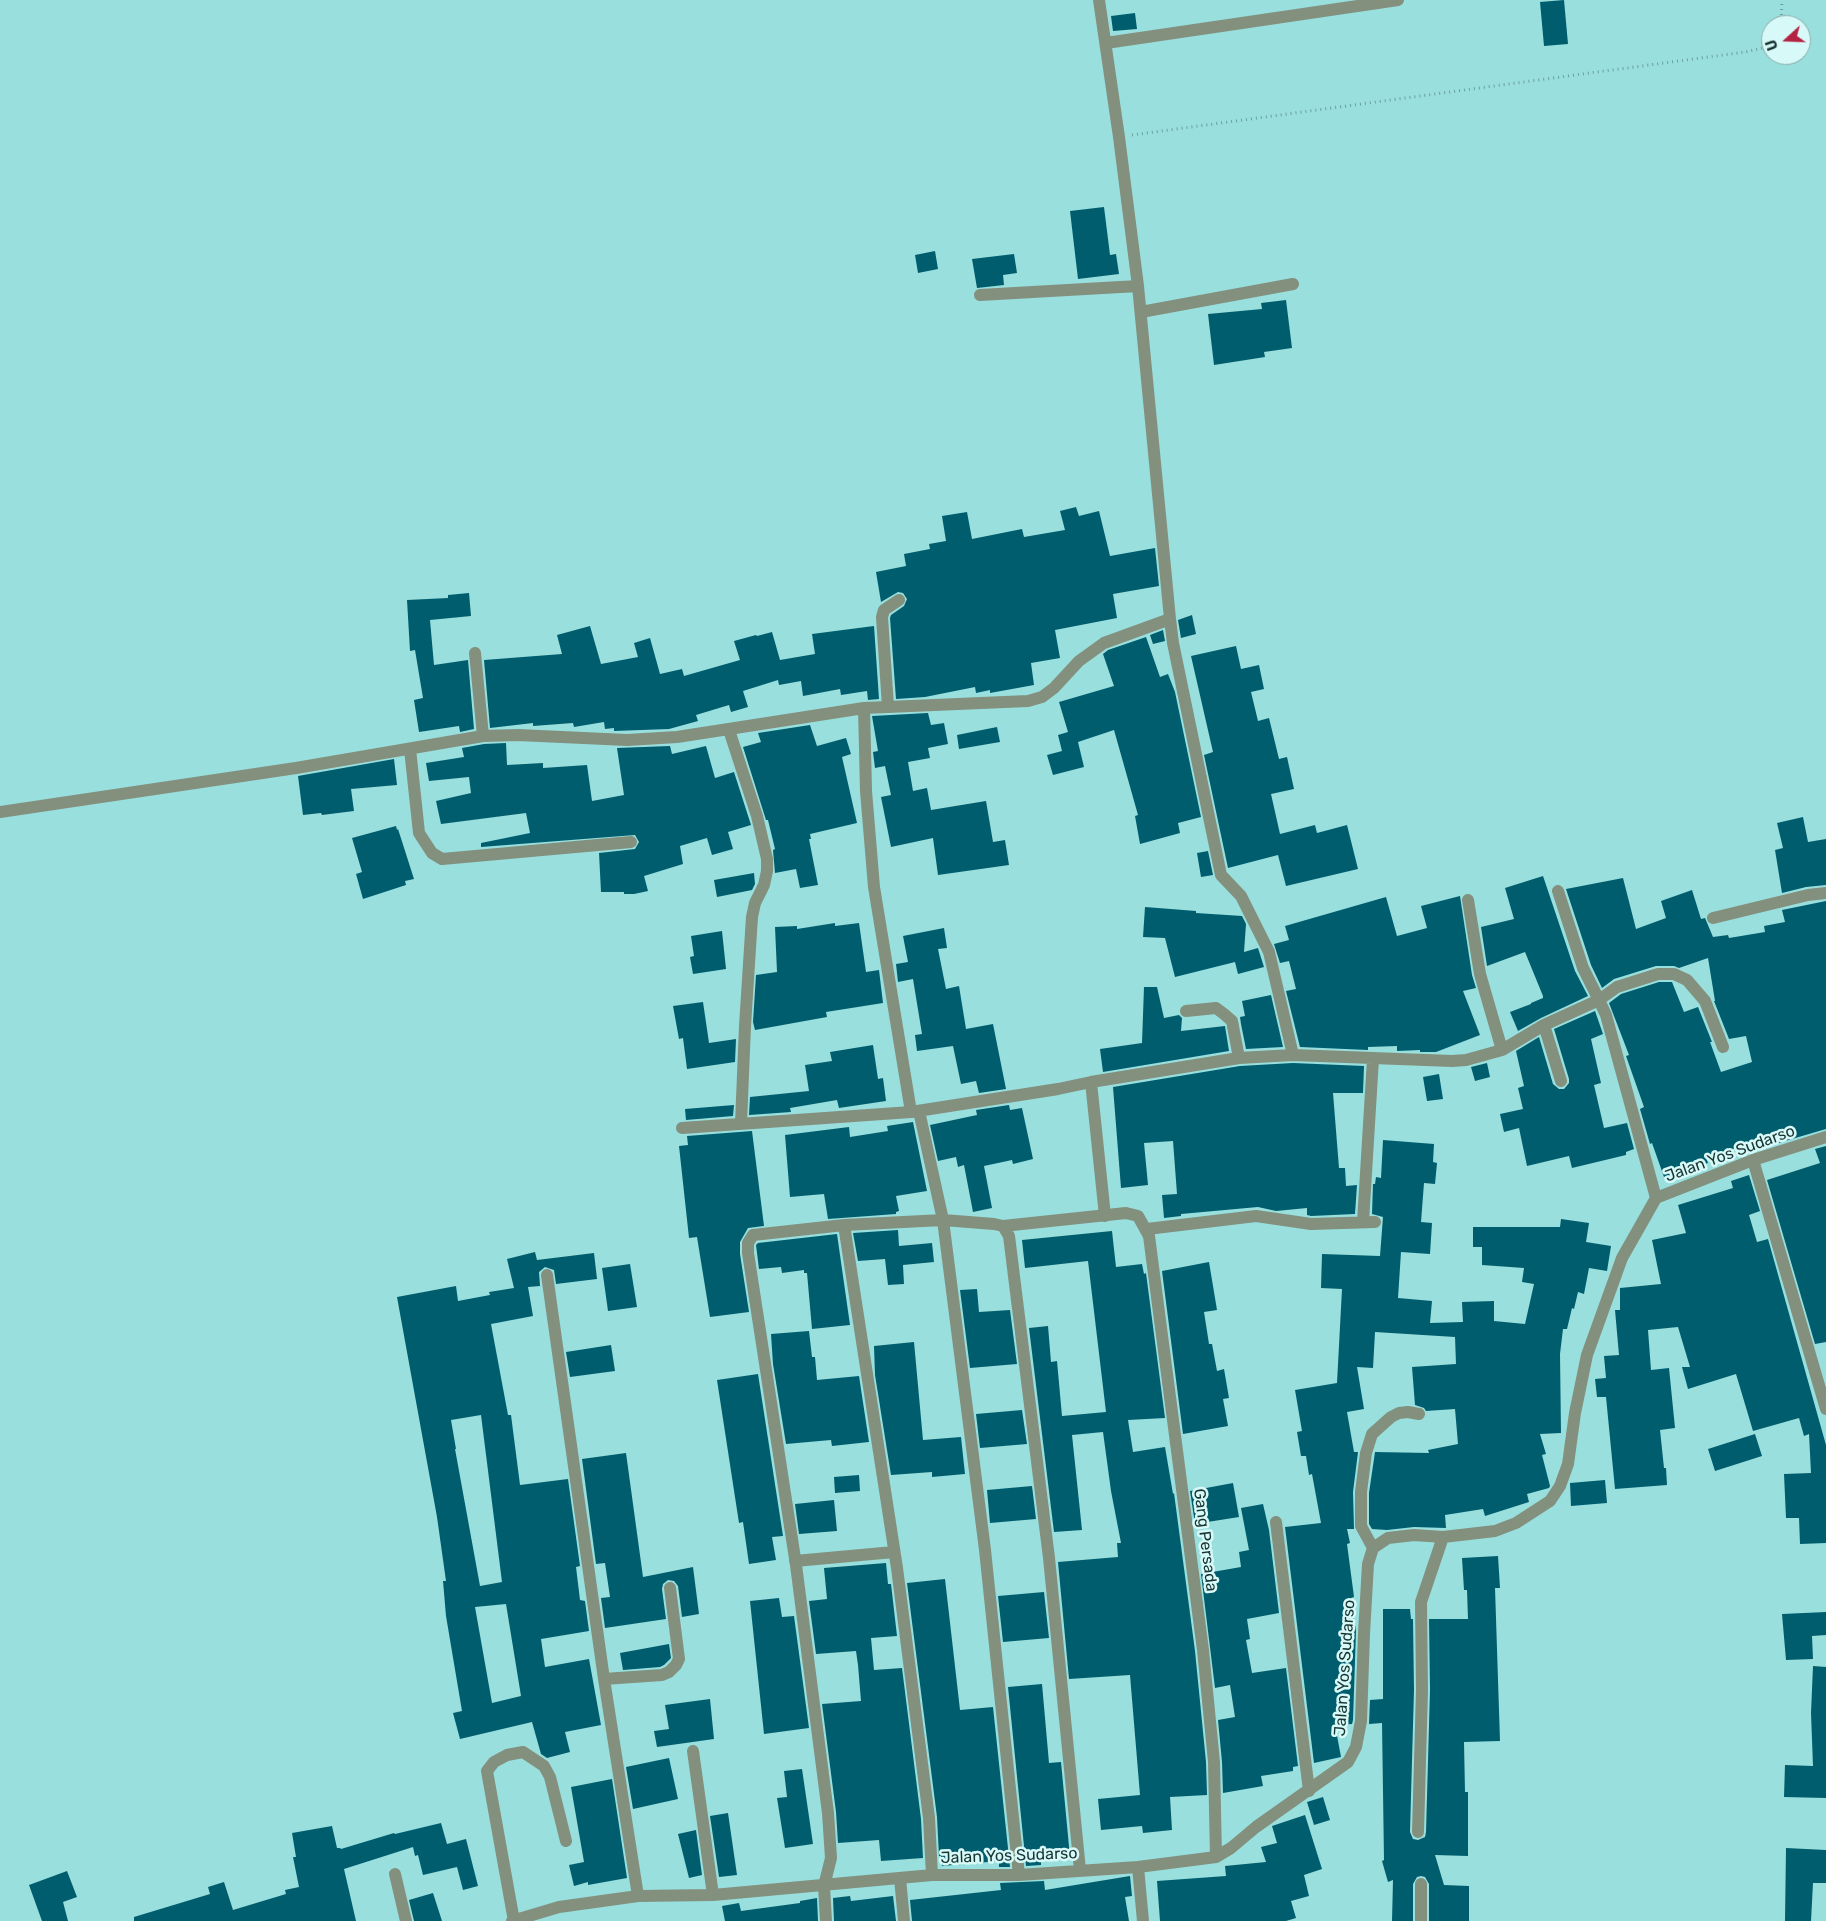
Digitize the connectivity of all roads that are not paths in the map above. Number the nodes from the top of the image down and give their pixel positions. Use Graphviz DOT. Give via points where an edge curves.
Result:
graph roads {
  1 [pos="1099,0"];
  2 [pos="1398,0"];
  3 [pos="1106,43"];
  4 [pos="1293,284"];
  5 [pos="1138,286"];
  6 [pos="980,295"];
  7 [pos="1141,312"];
  8 [pos="899,600"];
  9 [pos="1170,619"];
  10 [pos="475,653"];
  11 [pos="888,707"];
  12 [pos="864,708"];
  13 [pos="728,730"];
  14 [pos="483,736"];
  15 [pos="410,749"];
  16 [pos="0,812"];
  17 [pos="632,842"];
  18 [pos="1558,891"];
  19 [pos="1826,893"];
  20 [pos="1468,900"];
  21 [pos="1714,918"];
  22 [pos="1599,1000"];
  23 [pos="1186,1011"];
  24 [pos="1544,1025"];
  25 [pos="1723,1046"];
  26 [pos="1502,1050"];
  27 [pos="1293,1056"];
  28 [pos="1239,1058"];
  29 [pos="1373,1059"];
  30 [pos="1561,1081"];
  31 [pos="1091,1082"];
  32 [pos="915,1111"];
  33 [pos="741,1123"];
  34 [pos="682,1128"];
  35 [pos="1826,1137"];
  36 [pos="1753,1160"];
  37 [pos="1656,1198"];
  38 [pos="1105,1216"];
  39 [pos="943,1220"];
  40 [pos="844,1226"];
  41 [pos="1003,1226"];
  42 [pos="1146,1229"];
  43 [pos="547,1275"];
  44 [pos="1826,1409"];
  45 [pos="1419,1414"];
  46 [pos="1276,1522"];
  47 [pos="1444,1537"];
  48 [pos="1373,1548"];
  49 [pos="895,1559"];
  50 [pos="796,1568"];
  51 [pos="670,1588"];
  52 [pos="604,1679"];
  53 [pos="693,1751"];
  54 [pos="1308,1791"];
  55 [pos="1418,1832"];
  56 [pos="566,1841"];
  57 [pos="1216,1857"];
  58 [pos="1138,1867"];
  59 [pos="1080,1870"];
  60 [pos="395,1874"];
  61 [pos="932,1875"];
  62 [pos="1020,1875"];
  63 [pos="900,1878"];
  64 [pos="1421,1884"];
  65 [pos="824,1886"];
  66 [pos="713,1895"];
  67 [pos="638,1896"];
  68 [pos="406,1921"];
  69 [pos="513,1921"];
  70 [pos="826,1921"];
  71 [pos="904,1921"];
  72 [pos="1144,1921"];
  73 [pos="1421,1921"];
  1 -- 3 [label="street"];
  2 -- 3 [label="street"];
  3 -- 5 [label="street"];
  4 -- 7 [label="street"];
  5 -- 6 [label="street"];
  5 -- 7 [label="street"];
  7 -- 9 [label="street"];
  8 -- 11 [label="street" via="884,610 882,617"];
  9 -- 11 [label="street" via="1104,643 1079,661 1042,697 1014,702"];
  9 -- 27 [label="street" via="1220,875 1241,896 1269,952"];
  10 -- 14 [label="street"];
  11 -- 12 [label="street"];
  12 -- 13 [label="street"];
  12 -- 32 [label="street" via="866,791 874,887"];
  13 -- 14 [label="street" via="627,740"];
  13 -- 33 [label="street" via="768,859 768,871 752,918"];
  14 -- 15 [label="street"];
  15 -- 16 [label="street"];
  15 -- 17 [label="street" via="418,833 432,853 442,859"];
  18 -- 22 [label="street" via="1583,968"];
  19 -- 21 [label="street"];
  20 -- 26 [label="street" via="1480,974"];
  22 -- 24 [label="street"];
  22 -- 25 [label="street" via="1617,987 1658,974 1674,974 1688,980 1705,1001"];
  22 -- 37 [label="street" via="1606,1015"];
  23 -- 28 [label="street" via="1216,1008 1232,1021"];
  24 -- 26 [label="street"];
  24 -- 30 [label="street"];
  26 -- 29 [label="street" via="1452,1061"];
  27 -- 28 [label="street"];
  27 -- 29 [label="street"];
  28 -- 31 [label="street"];
  29 -- 42 [label="street" via="1369,1222 1310,1224 1256,1216"];
  31 -- 32 [label="street"];
  31 -- 38 [label="street"];
  32 -- 33 [label="street"];
  32 -- 39 [label="street"];
  33 -- 34 [label="street"];
  35 -- 36 [label="street, Jalan Yos Sudarso"];
  36 -- 37 [label="street, Jalan Yos Sudarso"];
  36 -- 44 [label="street"];
  37 -- 47 [label="street, Jalan Yos Sudarso" via="1622,1258 1587,1355 1568,1464 1550,1502 1516,1523 1495,1531"];
  38 -- 41 [label="street"];
  38 -- 42 [label="street" via="1126,1213 1138,1216"];
  39 -- 40 [label="street"];
  39 -- 41 [label="street"];
  39 -- 62 [label="street" via="985,1550"];
  40 -- 49 [label="street"];
  40 -- 50 [label="street" via="753,1235 748,1243"];
  41 -- 59 [label="street" via="1011,1249 1049,1558"];
  42 -- 57 [label="street, Gang Persada" via="1203,1650 1214,1762"];
  43 -- 52 [label="street"];
  45 -- 48 [label="street" via="1399,1413 1372,1434 1361,1492 1361,1526"];
  46 -- 54 [label="street"];
  47 -- 48 [label="street, Jalan Yos Sudarso" via="1414,1535 1388,1538"];
  47 -- 55 [label="street" via="1421,1602"];
  48 -- 54 [label="street, Jalan Yos Sudarso" via="1368,1564 1361,1721 1356,1748 1348,1762"];
  49 -- 50 [label="street"];
  49 -- 61 [label="street" via="929,1818"];
  50 -- 65 [label="street" via="828,1813 831,1858"];
  51 -- 52 [label="street" via="679,1659 676,1665 662,1675"];
  52 -- 67 [label="street"];
  53 -- 66 [label="street"];
  54 -- 57 [label="street, Jalan Yos Sudarso"];
  56 -- 69 [label="street" via="550,1777 544,1766 523,1752 494,1762 486,1771"];
  57 -- 58 [label="street, Jalan Yos Sudarso"];
  58 -- 59 [label="street, Jalan Yos Sudarso"];
  58 -- 72 [label="street"];
  59 -- 62 [label="street, Jalan Yos Sudarso"];
  60 -- 68 [label="street"];
  61 -- 62 [label="street, Jalan Yos Sudarso"];
  61 -- 63 [label="street, Jalan Yos Sudarso"];
  63 -- 65 [label="street, Jalan Yos Sudarso"];
  63 -- 71 [label="street"];
  64 -- 73 [label="street"];
  65 -- 66 [label="street, Jalan Yos Sudarso"];
  65 -- 70 [label="street"];
  66 -- 67 [label="street, Jalan Yos Sudarso"];
  67 -- 69 [label="street, Jalan Yos Sudarso" via="559,1907"];
}
